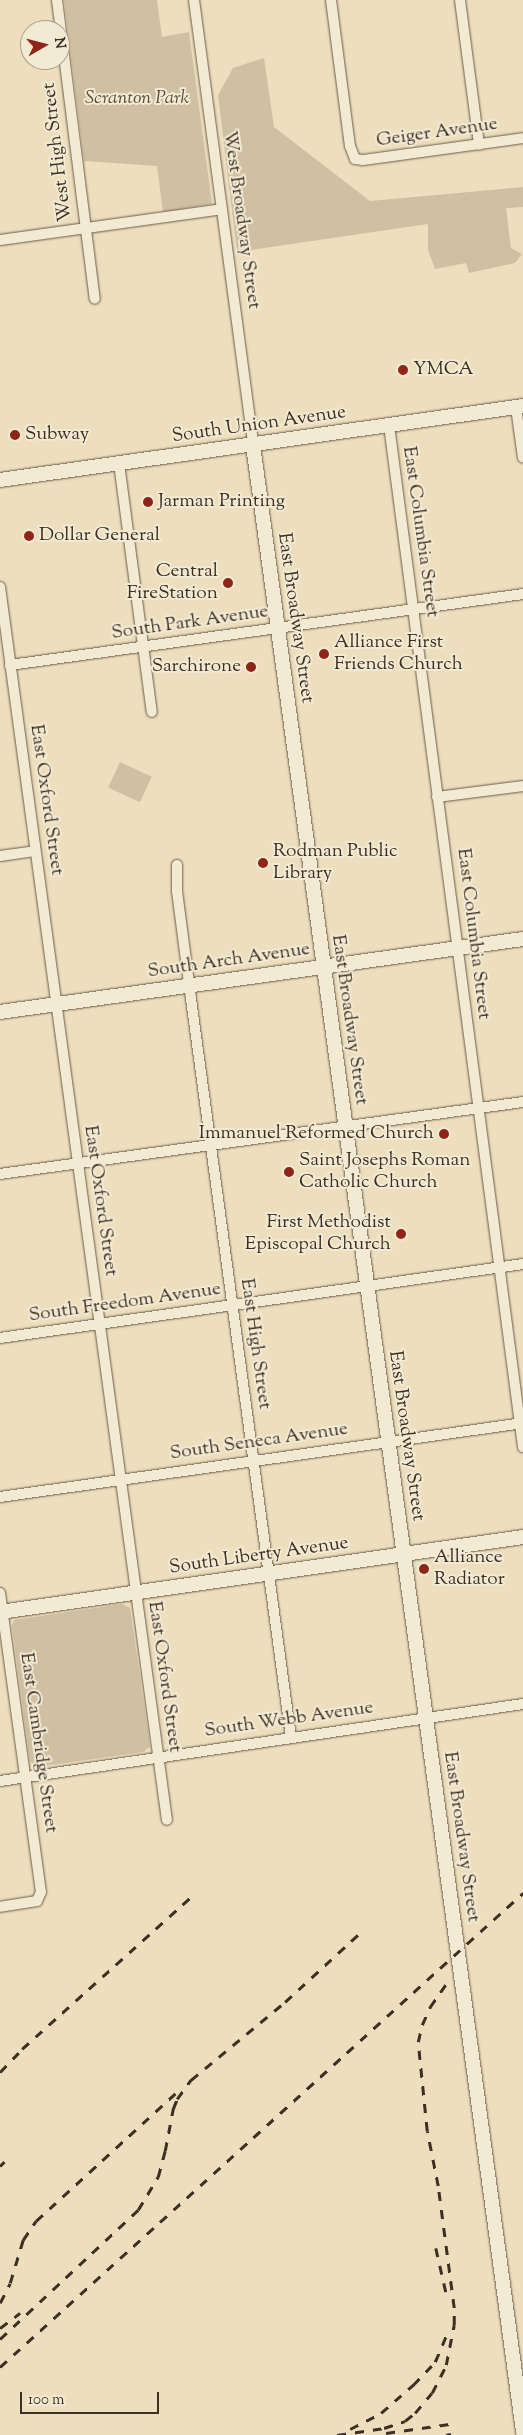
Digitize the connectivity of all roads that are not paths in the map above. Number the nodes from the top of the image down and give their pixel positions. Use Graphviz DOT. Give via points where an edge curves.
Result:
graph roads {
  1 [pos="57,0"];
  2 [pos="194,0"];
  3 [pos="331,0"];
  4 [pos="460,0"];
  5 [pos="523,138"];
  6 [pos="479,145"];
  7 [pos="222,209"];
  8 [pos="85,228"];
  9 [pos="0,240"];
  10 [pos="95,300"];
  11 [pos="520,407"];
  12 [pos="389,425"];
  13 [pos="253,445"];
  14 [pos="523,458"];
  15 [pos="119,463"];
  16 [pos="0,480"];
  17 [pos="0,587"];
  18 [pos="523,594"];
  19 [pos="413,610"];
  20 [pos="278,628"];
  21 [pos="143,647"];
  22 [pos="10,665"];
  23 [pos="152,712"];
  24 [pos="523,786"];
  25 [pos="438,797"];
  26 [pos="35,851"];
  27 [pos="0,856"];
  28 [pos="178,865"];
  29 [pos="523,940"];
  30 [pos="458,949"];
  31 [pos="323,967"];
  32 [pos="189,986"];
  33 [pos="56,1004"];
  34 [pos="0,1012"];
  35 [pos="523,1102"];
  36 [pos="478,1108"];
  37 [pos="344,1126"];
  38 [pos="210,1145"];
  39 [pos="76,1164"];
  40 [pos="0,1174"];
  41 [pos="523,1264"];
  42 [pos="499,1268"];
  43 [pos="366,1286"];
  44 [pos="232,1306"];
  45 [pos="99,1324"];
  46 [pos="0,1338"];
  47 [pos="521,1423"];
  48 [pos="388,1442"];
  49 [pos="523,1446"];
  50 [pos="253,1460"];
  51 [pos="119,1479"];
  52 [pos="0,1497"];
  53 [pos="523,1537"];
  54 [pos="403,1554"];
  55 [pos="268,1574"];
  56 [pos="0,1593"];
  57 [pos="134,1593"];
  58 [pos="1,1612"];
  59 [pos="523,1704"];
  60 [pos="425,1718"];
  61 [pos="291,1738"];
  62 [pos="157,1757"];
  63 [pos="25,1777"];
  64 [pos="0,1781"];
  65 [pos="167,1820"];
  66 [pos="0,1907"];
  67 [pos="523,2432"];
  1 -- 8 [label="street, West High Street"];
  2 -- 7 [label="street, West Broadway Street"];
  3 -- 6 [label="street, Geiger Avenue" via="350,146 355,158 363,160"];
  4 -- 6 [label="street"];
  5 -- 6 [label="street, Geiger Avenue"];
  7 -- 8 [label="street"];
  7 -- 13 [label="street, West Broadway Street"];
  8 -- 9 [label="street"];
  8 -- 10 [label="street, West High Street"];
  11 -- 12 [label="street, South Union Avenue"];
  11 -- 14 [label="street"];
  12 -- 13 [label="street, South Union Avenue"];
  12 -- 19 [label="street, East Columbia Street"];
  13 -- 15 [label="street, South Union Avenue"];
  13 -- 20 [label="street, East Broadway Street"];
  15 -- 16 [label="street, South Union Avenue"];
  15 -- 21 [label="street"];
  17 -- 22 [label="street, East Oxford Street"];
  18 -- 19 [label="street, South Park Avenue"];
  19 -- 20 [label="street, South Park Avenue"];
  19 -- 25 [label="street, East Columbia Street"];
  20 -- 21 [label="street, South Park Avenue"];
  20 -- 31 [label="street, East Broadway Street"];
  21 -- 22 [label="street, South Park Avenue"];
  21 -- 23 [label="street"];
  22 -- 26 [label="street, East Oxford Street"];
  24 -- 25 [label="street"];
  25 -- 30 [label="street, East Columbia Street"];
  26 -- 27 [label="street"];
  26 -- 33 [label="street, East Oxford Street"];
  28 -- 32 [label="street, East High Street"];
  29 -- 30 [label="street, South Arch Avenue"];
  30 -- 31 [label="street, South Arch Avenue"];
  30 -- 36 [label="street, East Columbia Street"];
  31 -- 32 [label="street, South Arch Avenue"];
  31 -- 37 [label="street, East Broadway Street"];
  32 -- 33 [label="street, South Arch Avenue"];
  32 -- 38 [label="street, East High Street"];
  33 -- 34 [label="street, South Arch Avenue"];
  33 -- 39 [label="street, East Oxford Street"];
  35 -- 36 [label="street"];
  36 -- 37 [label="street"];
  36 -- 42 [label="street, East Columbia Street"];
  37 -- 38 [label="street"];
  37 -- 43 [label="street, East Broadway Street"];
  38 -- 39 [label="street"];
  38 -- 44 [label="street, East High Street"];
  39 -- 40 [label="street"];
  39 -- 45 [label="street, East Oxford Street"];
  41 -- 42 [label="street, South Freedom Avenue"];
  42 -- 43 [label="street, South Freedom Avenue"];
  42 -- 47 [label="street, East Columbia Street"];
  43 -- 44 [label="street, South Freedom Avenue"];
  43 -- 48 [label="street, East Broadway Street"];
  44 -- 45 [label="street, South Freedom Avenue"];
  44 -- 50 [label="street, East High Street"];
  45 -- 46 [label="street, South Freedom Avenue"];
  45 -- 51 [label="street, East Oxford Street"];
  47 -- 48 [label="street, South Seneca Avenue"];
  47 -- 49 [label="street, East Columbia Street"];
  48 -- 50 [label="street, South Seneca Avenue"];
  48 -- 54 [label="street, East Broadway Street"];
  50 -- 51 [label="street, South Seneca Avenue"];
  50 -- 55 [label="street, East High Street"];
  51 -- 52 [label="street, South Seneca Avenue"];
  51 -- 57 [label="street, East Oxford Street"];
  53 -- 54 [label="street, South Liberty Avenue"];
  54 -- 55 [label="street, South Liberty Avenue"];
  54 -- 60 [label="street, East Broadway Street"];
  55 -- 57 [label="street, South Liberty Avenue"];
  55 -- 61 [label="street, East High Street"];
  56 -- 58 [label="street, East Cambridge Street"];
  57 -- 58 [label="street, South Liberty Avenue"];
  57 -- 62 [label="street, East Oxford Street"];
  58 -- 63 [label="street, East Cambridge Street"];
  59 -- 60 [label="street, South Webb Avenue"];
  60 -- 61 [label="street, South Webb Avenue"];
  60 -- 67 [label="street, East Broadway Street"];
  61 -- 62 [label="street, South Webb Avenue"];
  62 -- 63 [label="street, South Webb Avenue"];
  62 -- 65 [label="street, East Oxford Street"];
  63 -- 64 [label="street, South Webb Avenue"];
  63 -- 66 [label="street, East Cambridge Street" via="40,1898 31,1903"];
}
